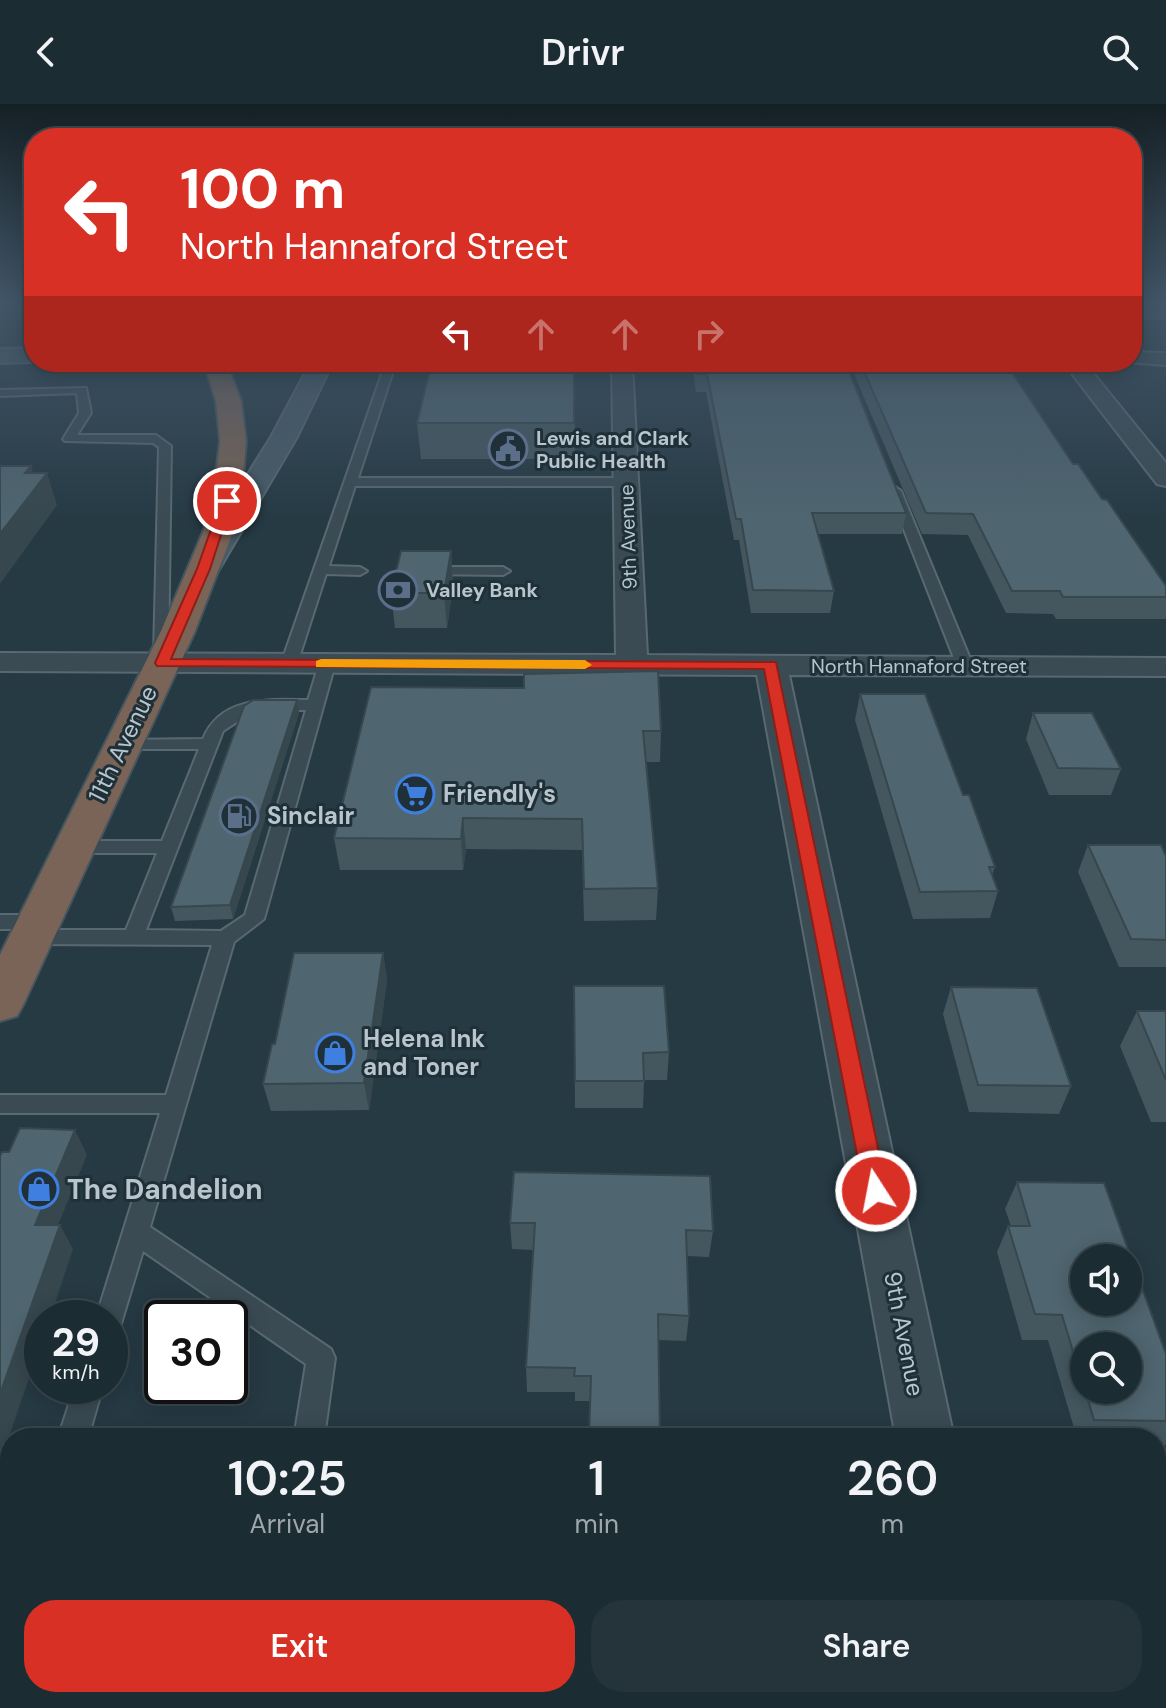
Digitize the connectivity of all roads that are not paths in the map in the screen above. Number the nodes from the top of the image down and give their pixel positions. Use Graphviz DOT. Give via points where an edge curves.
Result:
graph roads {
  1 [pos="219,375"];
  2 [pos="315,375"];
  3 [pos="387,375"];
  4 [pos="622,375"];
  5 [pos="1083,375"];
  6 [pos="0,393"];
  7 [pos="890,478"];
  8 [pos="1166,479"];
  9 [pos="351,482"];
  10 [pos="626,482"];
  11 [pos="203,569"];
  12 [pos="321,570"];
  13 [pos="360,571"];
  14 [pos="406,571"];
  15 [pos="503,571"];
  16 [pos="0,662"];
  17 [pos="162,663"];
  18 [pos="289,664"];
  19 [pos="327,664"];
  20 [pos="632,665"];
  21 [pos="771,665"];
  22 [pos="965,666"];
  23 [pos="1164,670"];
  24 [pos="315,705"];
  25 [pos="123,744"];
  26 [pos="210,744"];
  27 [pos="74,847"];
  28 [pos="169,847"];
  29 [pos="23,927"];
  30 [pos="133,938"];
  31 [pos="225,938"];
  32 [pos="0,1003"];
  33 [pos="0,1104"];
  34 [pos="174,1104"];
  35 [pos="136,1231"];
  36 [pos="115,1300"];
  37 [pos="83,1404"];
  38 [pos="76,1428"];
  39 [pos="310,1428"];
  40 [pos="923,1428"];
  1 -- 11 [label="highway" via="232,418 232,470"];
  2 -- 11 [label="main road, 11th Avenue"];
  3 -- 9 [label="lane"];
  4 -- 10 [label="street, 9th Avenue"];
  5 -- 8 [label="street"];
  6 -- 17 [label="lane" via="82,390 85,413 69,439 156,439 165,446"];
  7 -- 22 [label="lane"];
  9 -- 10 [label="lane"];
  9 -- 12 [label="lane"];
  10 -- 20 [label="street, 9th Avenue"];
  11 -- 17 [label="highway, 11th Avenue"];
  12 -- 13 [label="lane"];
  12 -- 18 [label="lane"];
  14 -- 15 [label="lane"];
  16 -- 17 [label="street, North Hannaford Street"];
  17 -- 18 [label="street, North Hannaford Street"];
  17 -- 25 [label="highway, 11th Avenue"];
  18 -- 19 [label="street, North Hannaford Street"];
  19 -- 20 [label="street, North Hannaford Street"];
  19 -- 24 [label="lane"];
  20 -- 21 [label="street, North Hannaford Street"];
  21 -- 22 [label="street, North Hannaford Street"];
  21 -- 40 [label="street, 9th Avenue"];
  22 -- 23 [label="street, North Hannaford Street"];
  24 -- 26 [label="lane" via="251,705 216,728"];
  24 -- 31 [label="lane" via="254,919"];
  25 -- 26 [label="lane"];
  25 -- 27 [label="highway, 11th Avenue"];
  26 -- 28 [label="lane"];
  27 -- 28 [label="lane"];
  27 -- 29 [label="highway, 11th Avenue"];
  28 -- 30 [label="lane"];
  29 -- 30 [label="lane"];
  29 -- 32 [label="highway, 11th Avenue"];
  30 -- 31 [label="lane"];
  31 -- 34 [label="lane"];
  33 -- 34 [label="lane"];
  34 -- 35 [label="lane"];
  35 -- 36 [label="lane"];
  35 -- 39 [label="lane" via="321,1358"];
  37 -- 38 [label="lane"];
}
